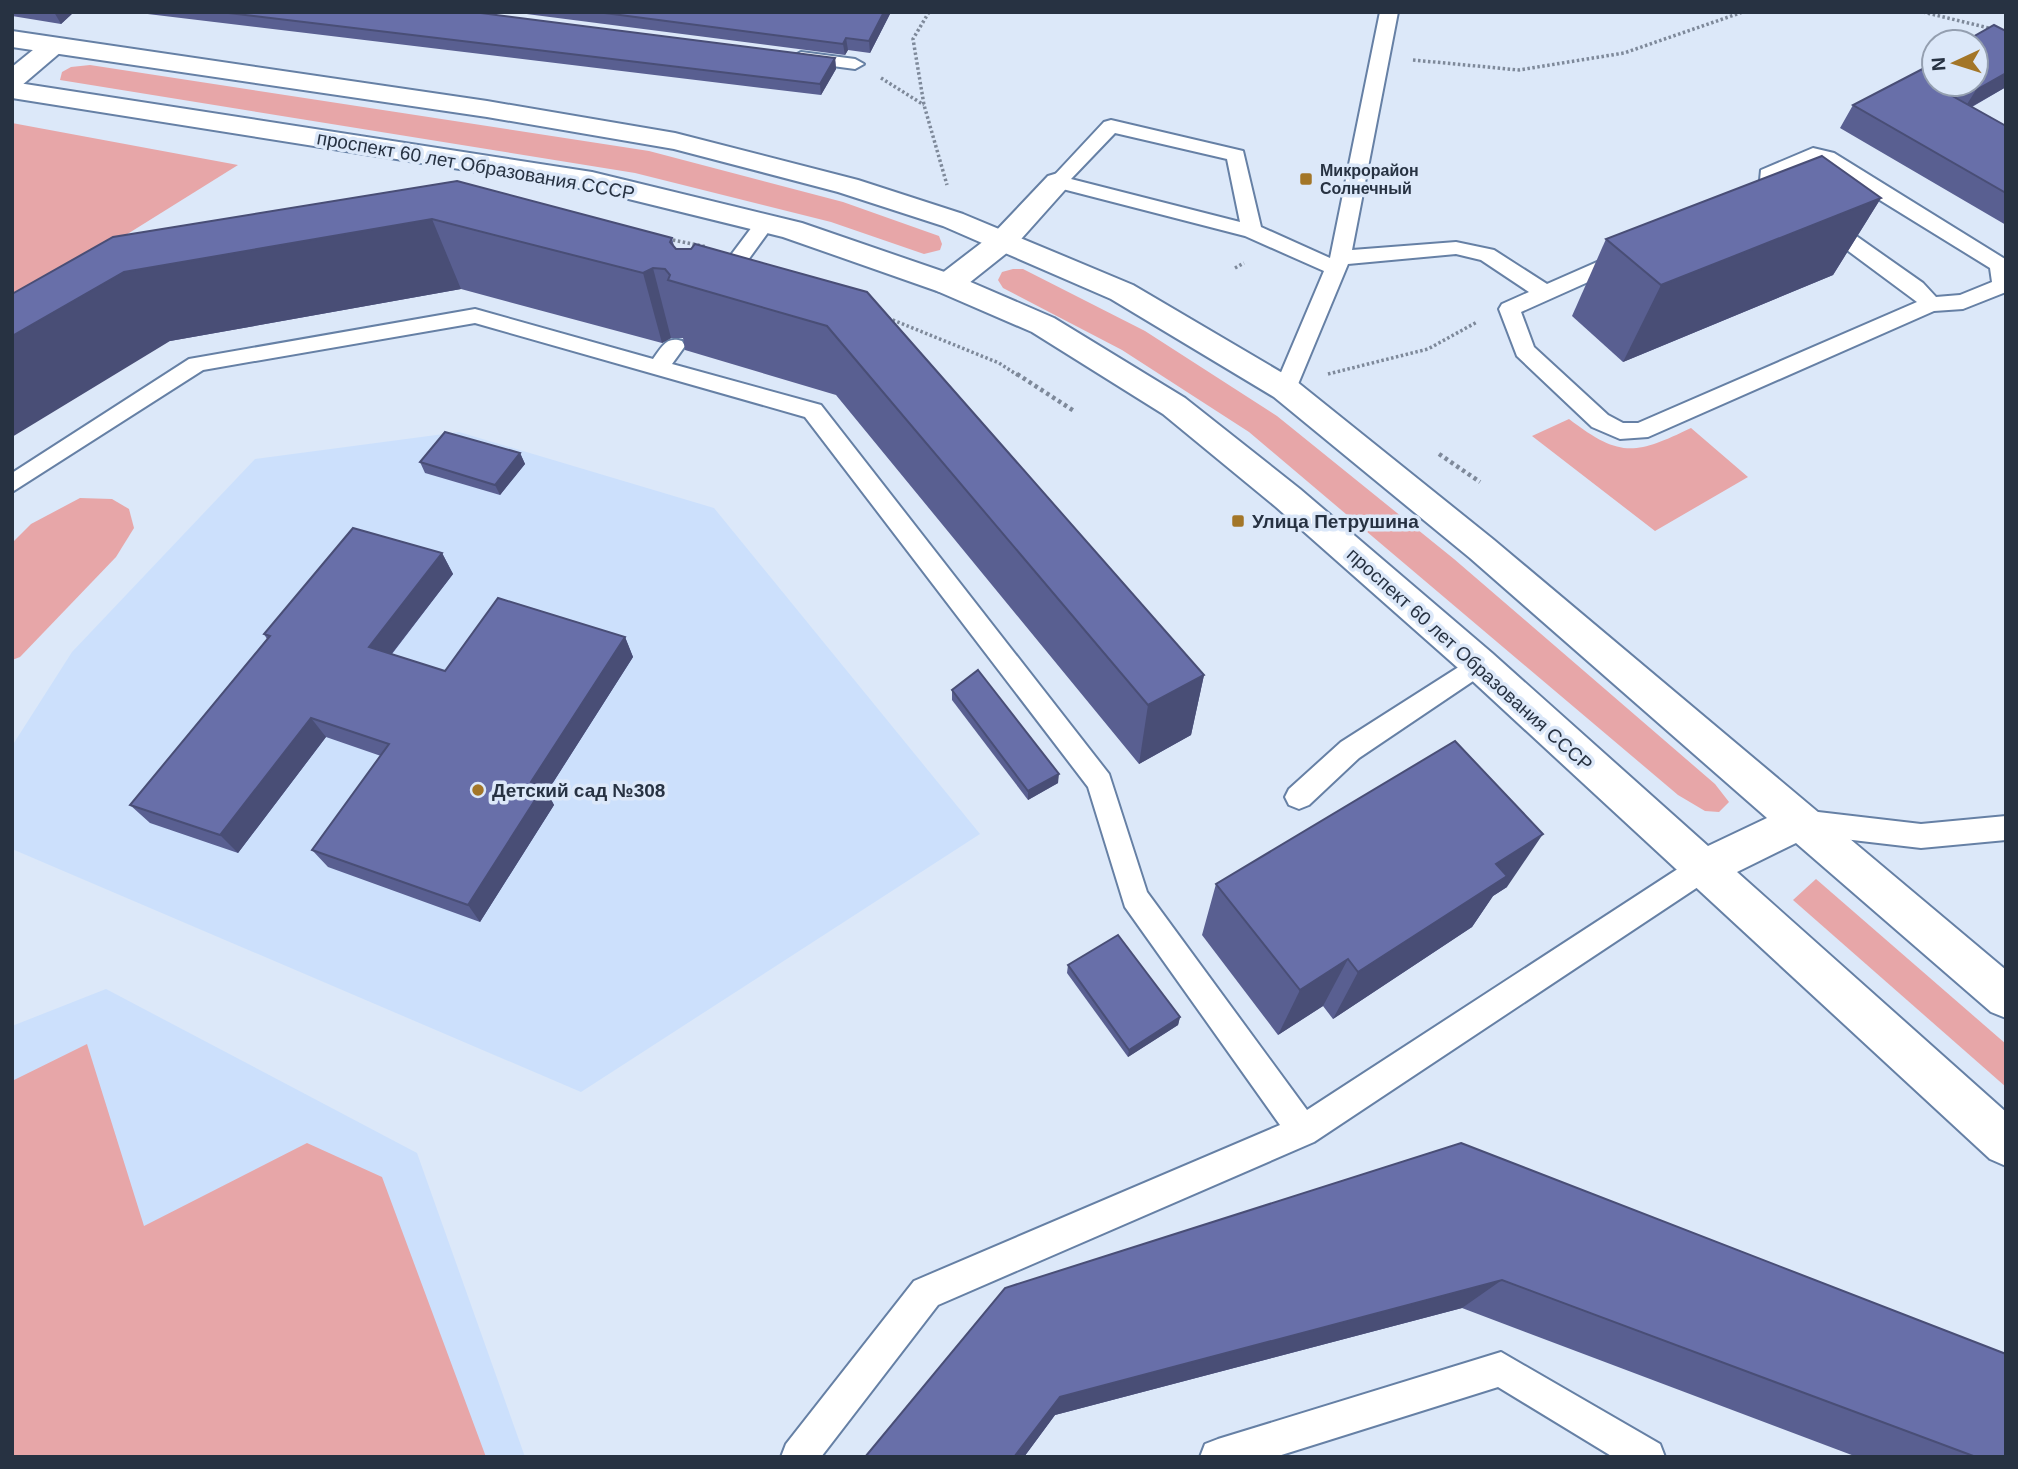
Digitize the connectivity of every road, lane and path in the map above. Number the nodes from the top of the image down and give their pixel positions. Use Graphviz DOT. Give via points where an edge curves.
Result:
graph roads {
  1 [pos="929,12"];
  2 [pos="1389,12"];
  3 [pos="1743,12"];
  4 [pos="1923,12"];
  5 [pos="1994,29"];
  6 [pos="12,39"];
  7 [pos="53,46"];
  8 [pos="787,55"];
  9 [pos="1382,56"];
  10 [pos="855,64"];
  11 [pos="12,80"];
  12 [pos="12,90"];
  13 [pos="924,105"];
  14 [pos="1058,182"];
  15 [pos="1769,194"];
  16 [pos="953,220"];
  17 [pos="765,223"];
  18 [pos="1252,231"];
  19 [pos="659,237"];
  20 [pos="1003,241"];
  21 [pos="1279,241"];
  22 [pos="739,258"];
  23 [pos="1337,263"];
  24 [pos="1236,268"];
  25 [pos="948,284"];
  26 [pos="1544,292"];
  27 [pos="708,301"];
  28 [pos="1931,304"];
  29 [pos="882,316"];
  30 [pos="1484,318"];
  31 [pos="674,346"];
  32 [pos="659,368"];
  33 [pos="1324,375"];
  34 [pos="1285,389"];
  35 [pos="1074,411"];
  36 [pos="1439,454"];
  37 [pos="1480,482"];
  38 [pos="12,484"];
  39 [pos="1479,664"];
  40 [pos="1299,797"];
  41 [pos="1799,822"];
  42 [pos="2006,828"];
  43 [pos="1703,868"];
  44 [pos="2006,998"];
  45 [pos="1303,1131"];
  46 [pos="2006,1143"];
  47 [pos="799,1457"];
  48 [pos="1218,1457"];
  49 [pos="1647,1457"];
  1 -- 13 [label="path" via="913,39"];
  2 -- 9 [label="lane"];
  3 -- 9 [label="path" via="1624,53 1519,70"];
  4 -- 5 [label="path"];
  6 -- 7 [label="main road"];
  7 -- 11 [label="main road"];
  7 -- 16 [label="main road" via="675,141"];
  8 -- 10 [label="lane"];
  9 -- 23 [label="lane"];
  10 -- 13 [label="path"];
  12 -- 17 [label="main road, проспект 60 лет Образования СССР" via="592,181"];
  13 -- 16 [label="path" via="945,171"];
  14 -- 18 [label="lane"];
  14 -- 18 [label="lane" via="1111,125 1236,155"];
  14 -- 20 [label="main road"];
  15 -- 26 [label="lane"];
  15 -- 28 [label="lane" via="1791,199 1916,288"];
  15 -- 28 [label="lane" via="1768,174 1813,154 1827,157 1998,264 2002,286 1963,302"];
  16 -- 20 [label="main road"];
  17 -- 22 [label="lane"];
  17 -- 25 [label="main road, проспект 60 лет Образования СССР"];
  18 -- 21 [label="lane"];
  19 -- 22 [label="path"];
  20 -- 25 [label="main road"];
  20 -- 34 [label="main road" via="1122,292"];
  21 -- 23 [label="lane"];
  21 -- 24 [label="path"];
  22 -- 27 [label="lane"];
  23 -- 26 [label="lane" via="1456,248 1487,255"];
  23 -- 34 [label="lane"];
  25 -- 39 [label="main road, проспект 60 лет Образования СССР" via="1043,325 1174,406 1289,498"];
  26 -- 28 [label="lane" via="1509,309 1525,351 1600,421 1620,431 1640,431"];
  29 -- 35 [label="path" via="999,363"];
  30 -- 33 [label="path" via="1428,349"];
  31 -- 32 [label="lane"];
  32 -- 38 [label="lane" via="475,316 197,364"];
  32 -- 45 [label="lane" via="813,411 1100,782 1135,898"];
  34 -- 41 [label="main road" via="1482,549"];
  36 -- 37 [label="path"];
  39 -- 40 [label="lane" via="1350,750"];
  39 -- 43 [label="main road, проспект 60 лет Образования СССР"];
  41 -- 42 [label="lane" via="1921,836"];
  41 -- 43 [label="main road"];
  41 -- 44 [label="main road"];
  43 -- 45 [label="lane"];
  43 -- 46 [label="main road, проспект 60 лет Образования СССР"];
  45 -- 47 [label="lane" via="926,1293"];
  48 -- 49 [label="lane" via="1501,1369"];
}
